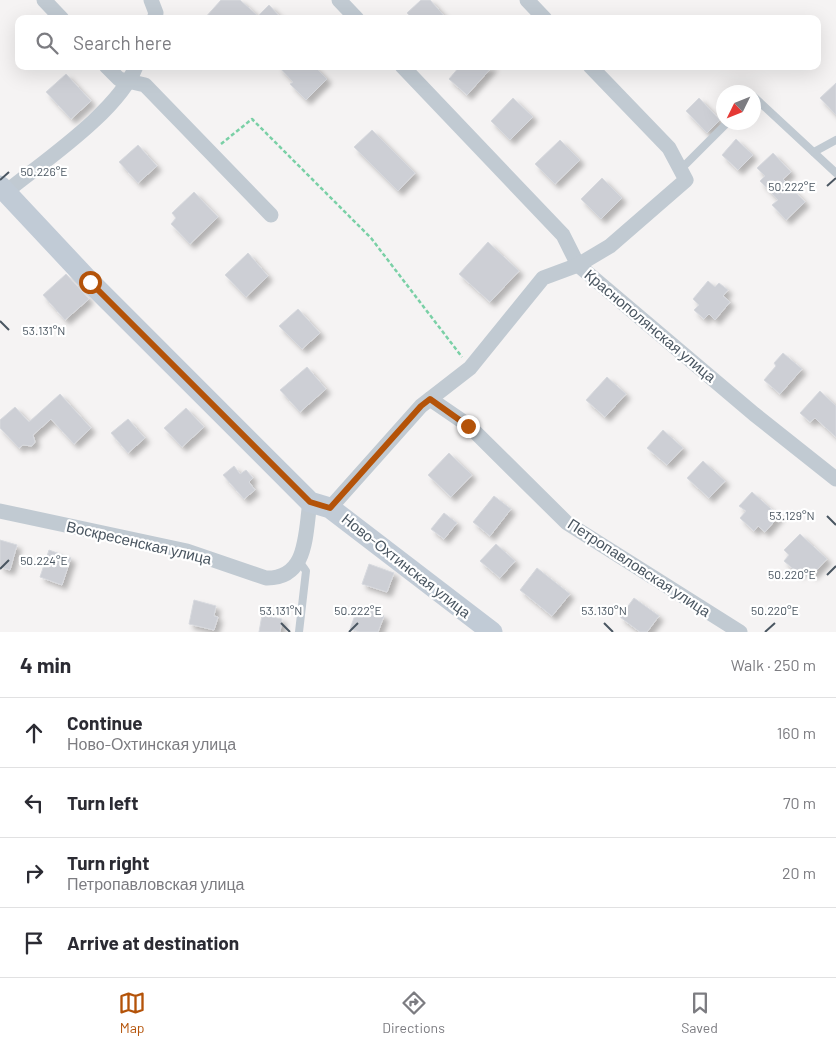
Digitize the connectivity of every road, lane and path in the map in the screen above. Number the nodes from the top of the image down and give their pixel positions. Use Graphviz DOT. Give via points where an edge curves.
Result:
graph roads {
  1 [pos="44,0"];
  2 [pos="151,0"];
  3 [pos="339,0"];
  4 [pos="526,0"];
  5 [pos="58,15"];
  6 [pos="155,15"];
  7 [pos="353,15"];
  8 [pos="540,15"];
  9 [pos="110,70"];
  10 [pos="134,70"];
  11 [pos="406,70"];
  12 [pos="594,70"];
  13 [pos="130,82"];
  14 [pos="761,103"];
  15 [pos="721,130"];
  16 [pos="836,140"];
  17 [pos="210,152"];
  18 [pos="814,152"];
  19 [pos="836,173"];
  20 [pos="683,175"];
  21 [pos="3,189"];
  22 [pos="271,215"];
  23 [pos="578,265"];
  24 [pos="470,368"];
  25 [pos="430,399"];
  26 [pos="836,479"];
  27 [pos="310,502"];
  28 [pos="330,508"];
  29 [pos="0,511"];
  30 [pos="299,562"];
  31 [pos="299,632"];
  32 [pos="492,632"];
  33 [pos="740,632"];
  1 -- 5 [label="street"];
  2 -- 6 [label="street"];
  3 -- 7 [label="street"];
  4 -- 8 [label="street"];
  9 -- 13 [label="street" via="119,79"];
  10 -- 13 [label="street"];
  11 -- 23 [label="street, Краснополянская улица" via="563,236"];
  12 -- 20 [label="street" via="669,148"];
  13 -- 17 [label="street" via="145,85"];
  13 -- 21 [label="street" via="109,108"];
  14 -- 18 [label="lane"];
  15 -- 20 [label="lane"];
  16 -- 18 [label="lane"];
  17 -- 22 [label="street"];
  17 -- 24 [label="path" via="252,120 371,238"];
  18 -- 19 [label="lane"];
  20 -- 23 [label="street" via="610,246"];
  21 -- 27 [label="street, Ново-Охтинская улица" via="104,297"];
  23 -- 24 [label="street" via="543,278"];
  23 -- 26 [label="street, Краснополянская улица"];
  24 -- 25 [label="street"];
  25 -- 28 [label="street"];
  25 -- 33 [label="street, Петропавловская улица" via="468,426 567,523"];
  27 -- 28 [label="street, Ново-Охтинская улица"];
  27 -- 30 [label="street"];
  28 -- 32 [label="street, Ново-Охтинская улица"];
  29 -- 30 [label="street, Воскресенская улица" via="187,551 266,578 286,575"];
  30 -- 31 [label="lane" via="306,571"];
}
